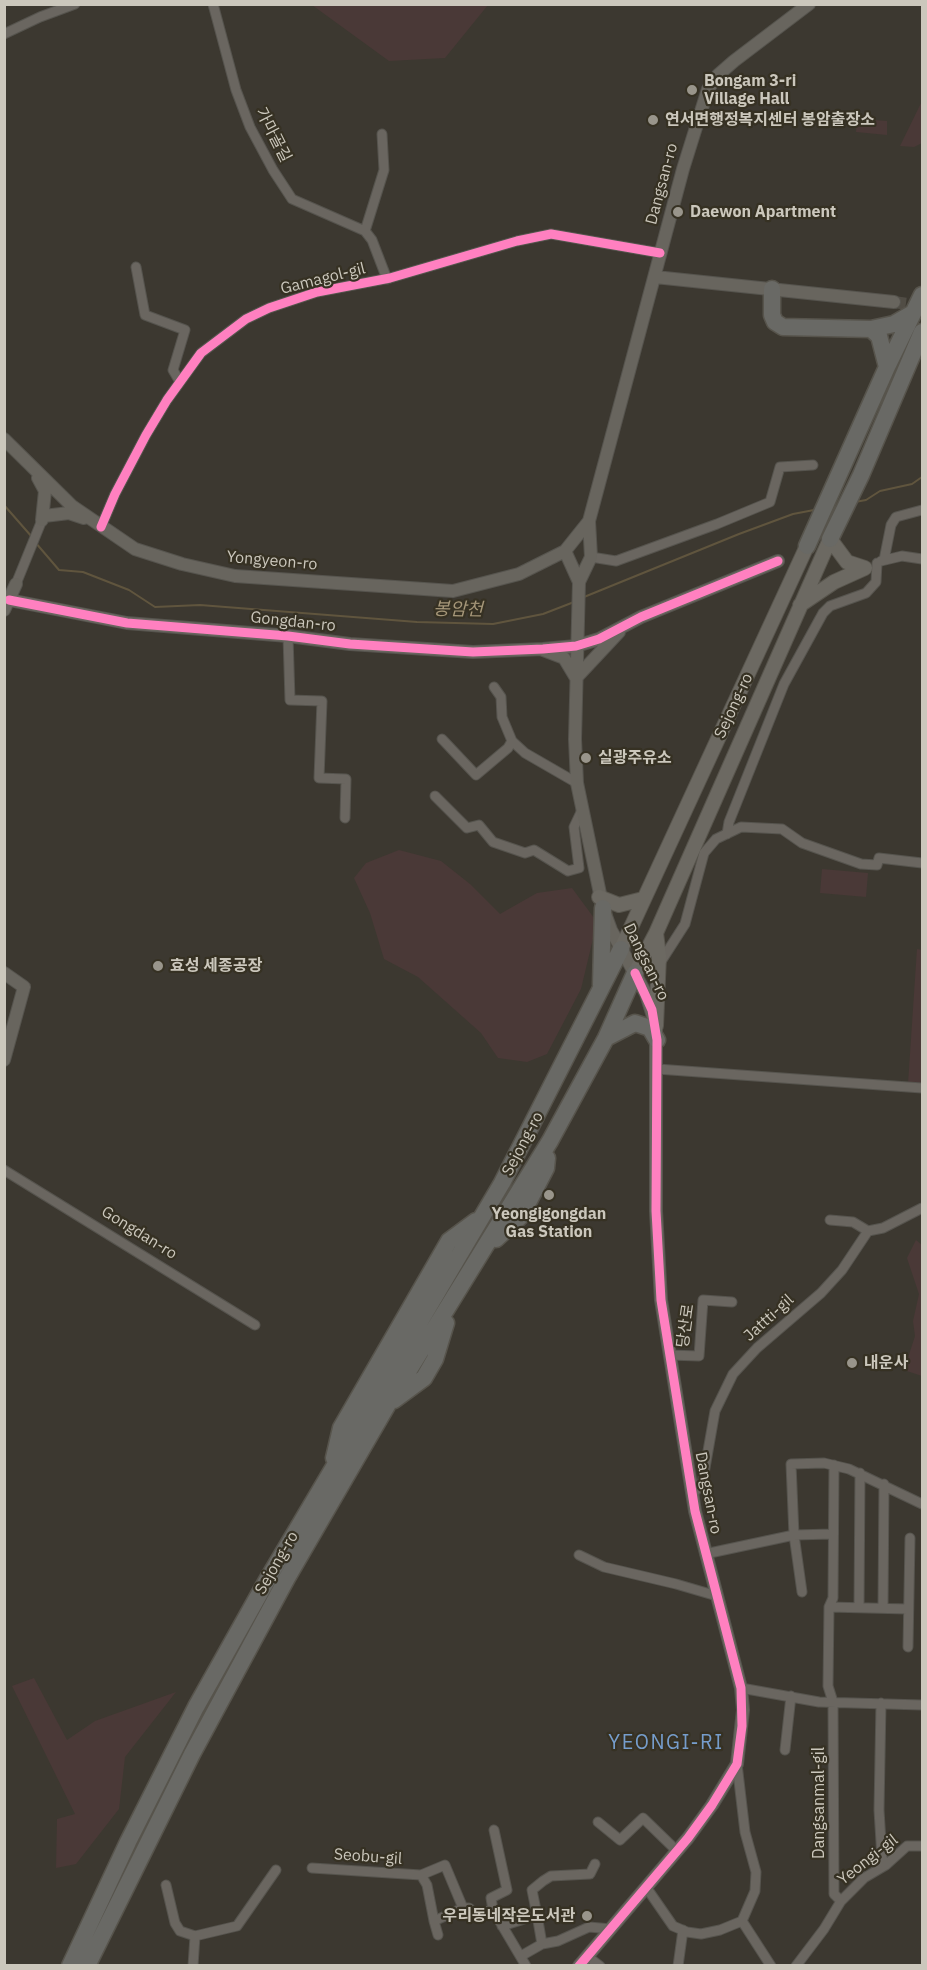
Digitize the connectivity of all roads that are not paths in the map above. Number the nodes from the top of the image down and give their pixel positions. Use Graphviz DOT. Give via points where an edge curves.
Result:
graph roads {
  1 [pos="75,4"];
  2 [pos="213,4"];
  3 [pos="809,4"];
  4 [pos="4,34"];
  5 [pos="382,134"];
  6 [pos="365,231"];
  7 [pos="660,253"];
  8 [pos="136,267"];
  9 [pos="655,278"];
  10 [pos="387,279"];
  11 [pos="772,290"];
  12 [pos="922,295"];
  13 [pos="894,302"];
  14 [pos="913,313"];
  15 [pos="871,329"];
  16 [pos="922,332"];
  17 [pos="916,356"];
  18 [pos="887,367"];
  19 [pos="180,382"];
  20 [pos="4,439"];
  21 [pos="813,465"];
  22 [pos="35,472"];
  23 [pos="922,510"];
  24 [pos="43,518"];
  25 [pos="590,521"];
  26 [pos="96,524"];
  27 [pos="830,539"];
  28 [pos="574,541"];
  29 [pos="807,546"];
  30 [pos="588,555"];
  31 [pos="567,557"];
  32 [pos="922,559"];
  33 [pos="778,561"];
  34 [pos="876,564"];
  35 [pos="579,582"];
  36 [pos="15,584"];
  37 [pos="7,605"];
  38 [pos="798,606"];
  39 [pos="624,627"];
  40 [pos="288,636"];
  41 [pos="576,642"];
  42 [pos="543,650"];
  43 [pos="576,678"];
  44 [pos="494,687"];
  45 [pos="442,739"];
  46 [pos="512,741"];
  47 [pos="577,783"];
  48 [pos="435,796"];
  49 [pos="582,808"];
  50 [pos="345,818"];
  51 [pos="727,834"];
  52 [pos="922,863"];
  53 [pos="643,899"];
  54 [pos="601,903"];
  55 [pos="656,933"];
  56 [pos="621,949"];
  57 [pos="657,968"];
  58 [pos="4,973"];
  59 [pos="635,973"];
  60 [pos="601,990"];
  61 [pos="656,1033"];
  62 [pos="606,1038"];
  63 [pos="4,1060"];
  64 [pos="657,1069"];
  65 [pos="922,1088"];
  66 [pos="4,1170"];
  67 [pos="922,1208"];
  68 [pos="830,1220"];
  69 [pos="868,1231"];
  70 [pos="732,1302"];
  71 [pos="255,1325"];
  72 [pos="669,1355"];
  73 [pos="834,1465"];
  74 [pos="860,1473"];
  75 [pos="884,1484"];
  76 [pos="692,1494"];
  77 [pos="922,1504"];
  78 [pos="832,1534"];
  79 [pos="794,1535"];
  80 [pos="910,1538"];
  81 [pos="705,1554"];
  82 [pos="579,1555"];
  83 [pos="802,1592"];
  84 [pos="717,1596"];
  85 [pos="829,1607"];
  86 [pos="859,1607"];
  87 [pos="883,1608"];
  88 [pos="908,1609"];
  89 [pos="908,1647"];
  90 [pos="741,1688"];
  91 [pos="791,1696"];
  92 [pos="833,1702"];
  93 [pos="881,1703"];
  94 [pos="922,1706"];
  95 [pos="785,1750"];
  96 [pos="736,1764"];
  97 [pos="598,1822"];
  98 [pos="494,1830"];
  99 [pos="922,1846"];
  100 [pos="677,1851"];
  101 [pos="595,1864"];
  102 [pos="886,1865"];
  103 [pos="312,1868"];
  104 [pos="276,1870"];
  105 [pos="421,1875"];
  106 [pos="166,1885"];
  107 [pos="646,1887"];
  108 [pos="841,1900"];
  109 [pos="463,1908"];
  110 [pos="493,1910"];
  111 [pos="537,1915"];
  112 [pos="434,1921"];
  113 [pos="742,1921"];
  114 [pos="502,1926"];
  115 [pos="611,1929"];
  116 [pos="683,1930"];
  117 [pos="438,1935"];
  118 [pos="195,1936"];
  119 [pos="542,1944"];
  120 [pos="521,1956"];
  121 [pos="583,1961"];
  122 [pos="77,1965"];
  123 [pos="194,1965"];
  124 [pos="526,1965"];
  125 [pos="600,1965"];
  126 [pos="678,1965"];
  127 [pos="771,1965"];
  128 [pos="796,1965"];
  1 -- 4 [label="street"];
  2 -- 6 [label="street, 가마골길" via="250,127 292,199"];
  3 -- 7 [label="street, Dangsan-ro" via="717,75 708,89"];
  5 -- 6 [label="street" via="384,170"];
  6 -- 10 [label="street"];
  7 -- 9 [label="street, Dangsan-ro"];
  7 -- 10 [label="street, Gamagol-gil" via="551,234"];
  8 -- 19 [label="street" via="145,315 185,330 173,370"];
  9 -- 11 [label="street"];
  9 -- 25 [label="street, Dangsan-ro"];
  10 -- 19 [label="street, Gamagol-gil" via="317,292 268,308 246,319 201,353"];
  11 -- 13 [label="street"];
  11 -- 15 [label="highway" via="772,315 783,327"];
  12 -- 14 [label="highway, Sejong-ro"];
  14 -- 15 [label="highway" via="894,324"];
  14 -- 18 [label="highway, Sejong-ro"];
  15 -- 18 [label="highway" via="883,344"];
  16 -- 17 [label="highway, Sejong-ro"];
  17 -- 27 [label="highway, Sejong-ro"];
  18 -- 29 [label="highway, Sejong-ro"];
  19 -- 26 [label="street, Gamagol-gil"];
  20 -- 22 [label="street, Yongyeon-ro"];
  21 -- 30 [label="street" via="780,467 770,502 616,561"];
  22 -- 24 [label="street" via="45,492"];
  22 -- 26 [label="street, Yongyeon-ro"];
  23 -- 34 [label="street" via="896,517"];
  24 -- 26 [label="street" via="69,513"];
  24 -- 36 [label="street"];
  25 -- 28 [label="street, Yongyeon-ro"];
  25 -- 30 [label="street"];
  26 -- 31 [label="street, Yongyeon-ro" via="135,549 235,576 453,591"];
  27 -- 34 [label="main road" via="847,562"];
  27 -- 38 [label="main road, Sejong-ro"];
  28 -- 30 [label="street" via="581,540"];
  28 -- 31 [label="street, Yongyeon-ro"];
  29 -- 53 [label="main road, Sejong-ro"];
  30 -- 31 [label="street" via="577,566"];
  30 -- 35 [label="street"];
  31 -- 35 [label="street"];
  32 -- 34 [label="street" via="902,556"];
  33 -- 39 [label="street, Gongdan-ro"];
  34 -- 38 [label="main road" via="834,582"];
  34 -- 51 [label="street" via="876,582 866,592 830,606 823,613 784,684"];
  35 -- 41 [label="street, Dangsan-ro"];
  36 -- 37 [label="street, Gongdan-ro"];
  37 -- 40 [label="street, Gongdan-ro" via="127,622"];
  38 -- 55 [label="main road, Sejong-ro"];
  39 -- 41 [label="street, Gongdan-ro"];
  39 -- 43 [label="street"];
  40 -- 42 [label="street, Gongdan-ro" via="462,651"];
  40 -- 50 [label="street, Gongdan-ro" via="290,699 322,701 319,778 346,779"];
  41 -- 42 [label="street, Gongdan-ro"];
  41 -- 43 [label="street, Dangsan-ro"];
  42 -- 43 [label="street" via="564,658"];
  43 -- 47 [label="street, Dangsan-ro"];
  44 -- 46 [label="street" via="501,697 502,717"];
  45 -- 46 [label="street" via="476,775"];
  46 -- 47 [label="street" via="525,753"];
  47 -- 49 [label="street, Dangsan-ro"];
  48 -- 49 [label="street, Dangsan-ro" via="467,828 478,825 492,842 525,853 534,850 568,871 579,868 574,827"];
  49 -- 54 [label="street, Dangsan-ro"];
  51 -- 52 [label="street" via="741,827 782,829 802,843 861,864 877,864 879,858"];
  51 -- 57 [label="street" via="716,839 704,853 685,924"];
  53 -- 54 [label="main road" via="619,906"];
  53 -- 56 [label="main road, Sejong-ro"];
  54 -- 56 [label="street, Dangsan-ro"];
  54 -- 60 [label="highway"];
  55 -- 57 [label="main road"];
  55 -- 59 [label="main road, Sejong-ro"];
  56 -- 59 [label="street, Dangsan-ro"];
  56 -- 60 [label="highway, Sejong-ro"];
  57 -- 61 [label="main road"];
  58 -- 63 [label="street" via="24,987"];
  59 -- 61 [label="street, Dangsan-ro" via="646,994"];
  59 -- 62 [label="highway, Sejong-ro"];
  60 -- 122 [label="highway, Sejong-ro" via="482,1217 196,1707 128,1842"];
  61 -- 62 [label="highway" via="634,1023"];
  61 -- 64 [label="street, Dangsan-ro"];
  62 -- 122 [label="highway, Sejong-ro" via="550,1141 388,1404 287,1578"];
  64 -- 65 [label="street"];
  64 -- 72 [label="street, Dangsan-ro" via="657,1256"];
  66 -- 71 [label="street, Gongdan-ro"];
  67 -- 69 [label="street" via="883,1228"];
  68 -- 69 [label="street" via="853,1222"];
  69 -- 76 [label="street, Jattti-gil" via="835,1278 733,1374 715,1411 702,1485"];
  70 -- 72 [label="street, 당산로" via="703,1300 699,1356"];
  72 -- 76 [label="street, Dangsan-ro"];
  73 -- 74 [label="street"];
  73 -- 78 [label="street"];
  73 -- 79 [label="street" via="791,1464"];
  74 -- 75 [label="street"];
  74 -- 86 [label="street"];
  75 -- 77 [label="street"];
  75 -- 87 [label="street"];
  76 -- 81 [label="street, Dangsan-ro"];
  78 -- 79 [label="street"];
  78 -- 85 [label="street" via="833,1598"];
  79 -- 81 [label="street"];
  79 -- 83 [label="street"];
  80 -- 88 [label="street"];
  81 -- 84 [label="street, Dangsan-ro"];
  82 -- 84 [label="street" via="604,1567"];
  84 -- 90 [label="street, Dangsan-ro"];
  85 -- 86 [label="street"];
  85 -- 92 [label="street, Dangsanmal-gil" via="828,1686"];
  86 -- 87 [label="street"];
  87 -- 88 [label="street"];
  88 -- 89 [label="street"];
  90 -- 91 [label="street"];
  90 -- 96 [label="street, Dangsan-ro" via="742,1726"];
  91 -- 92 [label="street"];
  91 -- 95 [label="street"];
  92 -- 93 [label="street"];
  92 -- 108 [label="street, Dangsanmal-gil" via="834,1894"];
  93 -- 94 [label="street"];
  93 -- 102 [label="street" via="879,1810 882,1858"];
  96 -- 100 [label="street, Dangsan-ro" via="712,1805"];
  96 -- 113 [label="street" via="745,1832 756,1872 755,1891"];
  97 -- 100 [label="street" via="620,1840 643,1818"];
  98 -- 110 [label="street" via="507,1890 491,1898"];
  99 -- 102 [label="street, Yeongi-gil" via="907,1846"];
  100 -- 107 [label="street, Dangsan-ro"];
  101 -- 111 [label="street" via="590,1874 551,1876 532,1890"];
  102 -- 108 [label="street, Yeongi-gil" via="864,1878"];
  103 -- 105 [label="street, Seobu-gil"];
  104 -- 118 [label="street" via="237,1926"];
  105 -- 109 [label="street, Seobu-gil" via="445,1865"];
  105 -- 112 [label="street, Seobu-gil" via="427,1885"];
  106 -- 118 [label="street" via="175,1923 180,1931"];
  107 -- 115 [label="street, Dangsan-ro"];
  107 -- 116 [label="street" via="672,1926"];
  108 -- 128 [label="street, Yeongi-gil"];
  109 -- 110 [label="street" via="475,1914"];
  109 -- 112 [label="street"];
  110 -- 114 [label="street"];
  111 -- 114 [label="street"];
  111 -- 119 [label="street"];
  112 -- 117 [label="street, Seobu-gil"];
  113 -- 116 [label="street" via="701,1934"];
  113 -- 127 [label="street"];
  114 -- 120 [label="street"];
  115 -- 119 [label="street" via="589,1927"];
  115 -- 121 [label="street, Dangsan-ro"];
  116 -- 126 [label="street"];
  118 -- 123 [label="street"];
  119 -- 120 [label="street"];
  120 -- 124 [label="street"];
  121 -- 125 [label="street, Dangsan-ro"];
}
